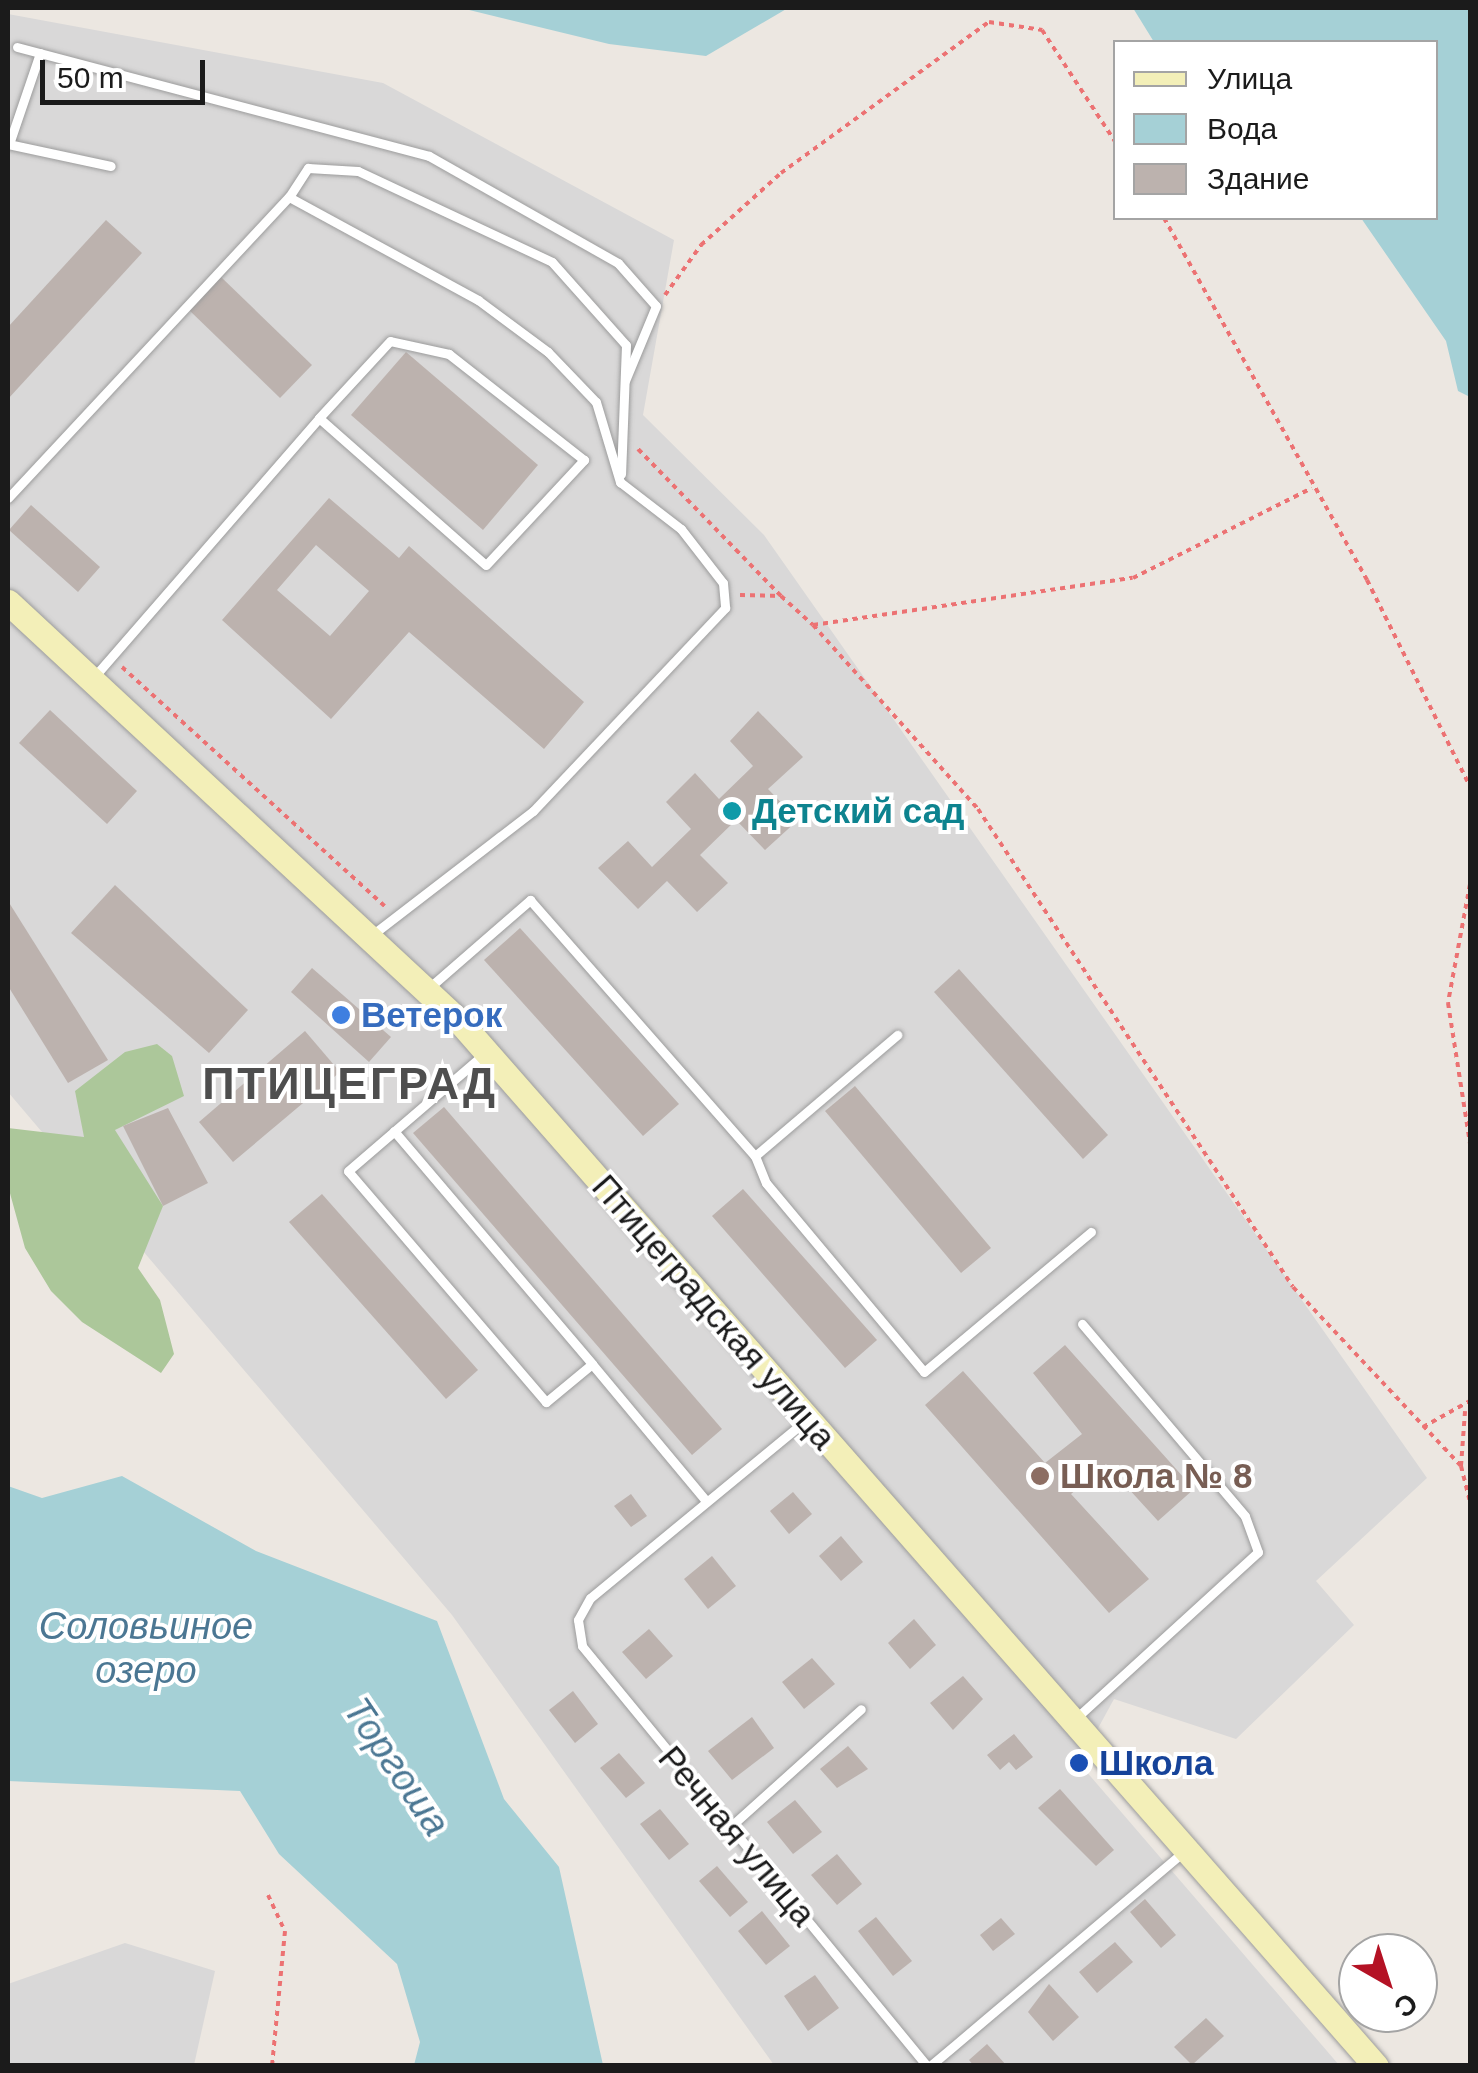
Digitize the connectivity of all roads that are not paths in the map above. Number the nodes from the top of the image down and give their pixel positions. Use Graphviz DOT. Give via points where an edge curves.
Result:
graph roads {
  1 [pos="17,47"];
  2 [pos="40,54"];
  3 [pos="8,144"];
  4 [pos="111,166"];
  5 [pos="289,196"];
  6 [pos="624,381"];
  7 [pos="319,418"];
  8 [pos="620,482"];
  9 [pos="8,498"];
  10 [pos="8,602"];
  11 [pos="94,677"];
  12 [pos="372,935"];
  13 [pos="428,989"];
  14 [pos="897,1035"];
  15 [pos="487,1051"];
  16 [pos="394,1131"];
  17 [pos="755,1156"];
  18 [pos="1091,1232"];
  19 [pos="1082,1324"];
  20 [pos="592,1364"];
  21 [pos="808,1419"];
  22 [pos="706,1501"];
  23 [pos="861,1709"];
  24 [pos="1072,1722"];
  25 [pos="730,1827"];
  26 [pos="1185,1850"];
  27 [pos="928,2066"];
  28 [pos="1376,2066"];
  1 -- 2 [label="lane"];
  2 -- 3 [label="lane"];
  2 -- 6 [label="lane" via="429,156 618,264 656,306"];
  3 -- 4 [label="lane"];
  5 -- 6 [label="lane" via="308,168 358,171 552,262 626,345"];
  5 -- 8 [label="lane" via="478,300 548,352 596,402"];
  5 -- 9 [label="lane"];
  6 -- 8 [label="lane"];
  7 -- 7 [label="lane" via="486,565 584,460 449,354 390,341"];
  7 -- 11 [label="lane"];
  8 -- 12 [label="lane" via="681,529 723,583 725,608 533,811"];
  10 -- 11 [label="street, Птицеградская улица"];
  11 -- 12 [label="street, Птицеградская улица"];
  12 -- 13 [label="street, Птицеградская улица"];
  13 -- 15 [label="street, Птицеградская улица"];
  13 -- 17 [label="lane" via="530,900"];
  14 -- 17 [label="lane"];
  15 -- 16 [label="lane"];
  15 -- 21 [label="street, Птицеградская улица"];
  16 -- 20 [label="lane"];
  16 -- 20 [label="lane" via="348,1171 360,1186 546,1402"];
  17 -- 18 [label="lane" via="766,1183 924,1372"];
  19 -- 24 [label="lane" via="1245,1516 1258,1552"];
  20 -- 22 [label="lane"];
  21 -- 22 [label="lane"];
  21 -- 24 [label="street, Птицеградская улица"];
  22 -- 25 [label="lane, Речная улица" via="590,1598 578,1620 582,1646"];
  23 -- 25 [label="lane"];
  24 -- 26 [label="street, Птицеградская улица"];
  25 -- 27 [label="lane, Речная улица"];
  26 -- 27 [label="lane"];
  26 -- 28 [label="street, Птицеградская улица"];
}
